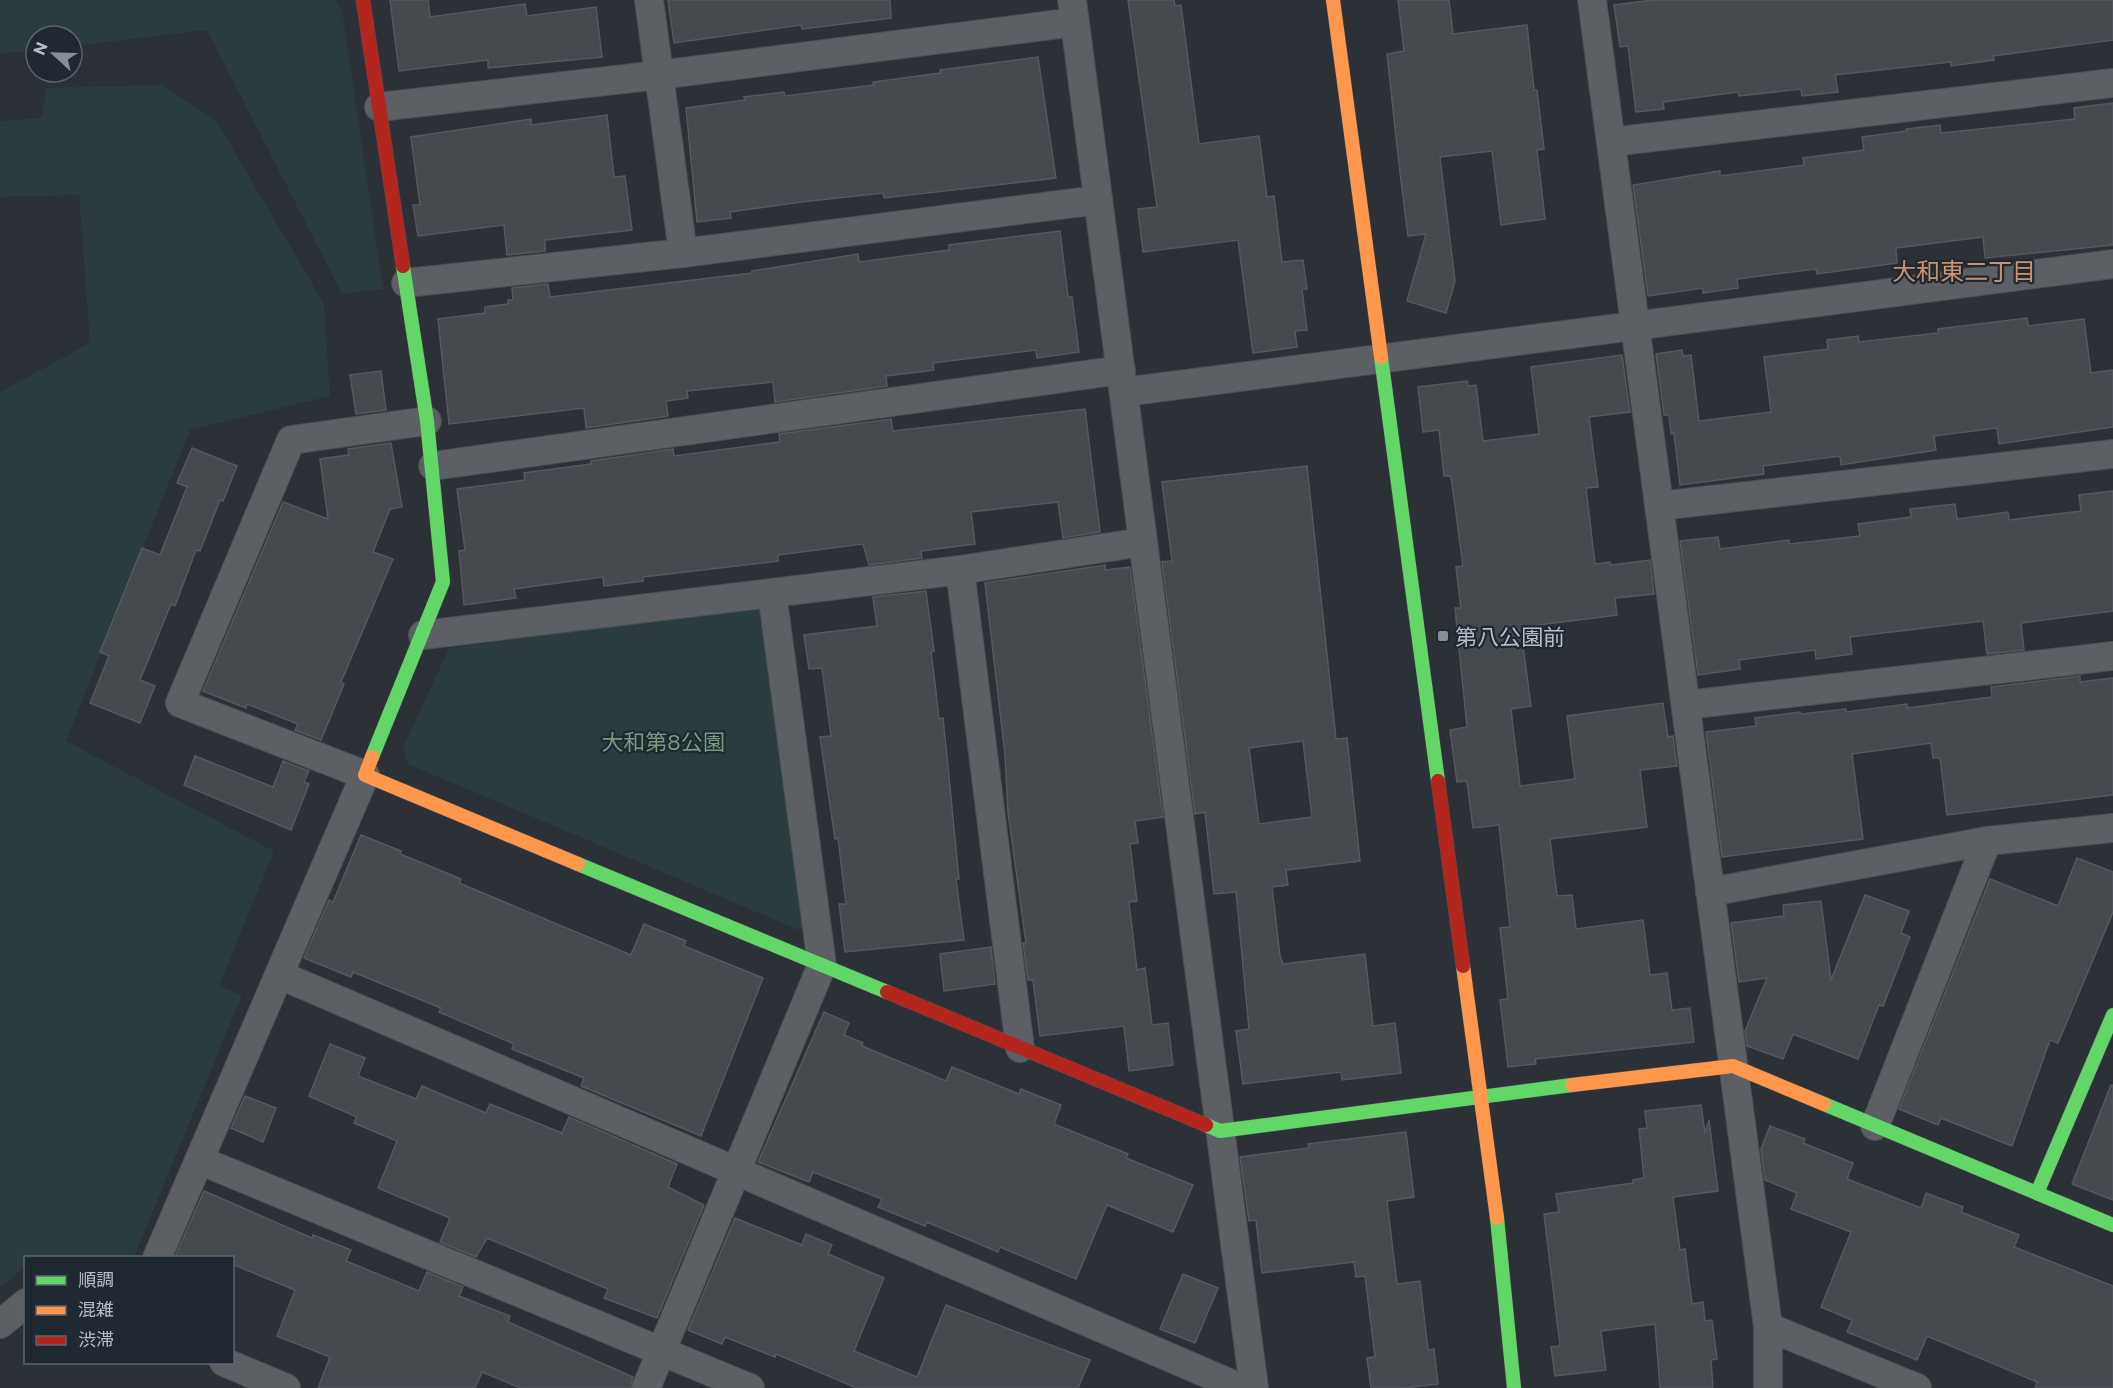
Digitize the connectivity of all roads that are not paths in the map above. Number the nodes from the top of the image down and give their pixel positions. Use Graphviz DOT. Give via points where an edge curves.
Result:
graph roads {
  1 [pos="363,0"];
  2 [pos="649,0"];
  3 [pos="1333,0"];
  4 [pos="1592,0"];
  5 [pos="1074,11"];
  6 [pos="659,75"];
  7 [pos="2113,83"];
  8 [pos="379,106"];
  9 [pos="1611,142"];
  10 [pos="1098,200"];
  11 [pos="682,253"];
  12 [pos="2113,264"];
  13 [pos="406,283"];
  14 [pos="1635,326"];
  15 [pos="1381,359"];
  16 [pos="1122,381"];
  17 [pos="427,421"];
  18 [pos="2113,454"];
  19 [pos="433,466"];
  20 [pos="1659,506"];
  21 [pos="1143,542"];
  22 [pos="960,570"];
  23 [pos="772,593"];
  24 [pos="423,636"];
  25 [pos="2113,656"];
  26 [pos="1686,705"];
  27 [pos="365,775"];
  28 [pos="2113,828"];
  29 [pos="1987,841"];
  30 [pos="1710,892"];
  31 [pos="822,965"];
  32 [pos="280,975"];
  33 [pos="2113,1015"];
  34 [pos="1020,1048"];
  35 [pos="1733,1066"];
  36 [pos="1481,1095"];
  37 [pos="1875,1126"];
  38 [pos="1220,1131"];
  39 [pos="199,1160"];
  40 [pos="736,1171"];
  41 [pos="2037,1193"];
  42 [pos="2113,1225"];
  43 [pos="157,1256"];
  44 [pos="24,1305"];
  45 [pos="0,1324"];
  46 [pos="1768,1327"];
  47 [pos="661,1352"];
  48 [pos="229,1364"];
  49 [pos="286,1388"];
  50 [pos="646,1388"];
  51 [pos="750,1388"];
  52 [pos="1241,1388"];
  53 [pos="1254,1388"];
  54 [pos="1514,1388"];
  55 [pos="1768,1388"];
  56 [pos="1917,1388"];
  1 -- 8 [label="street"];
  2 -- 6 [label="street"];
  3 -- 15 [label="street"];
  4 -- 9 [label="street"];
  5 -- 6 [label="street"];
  5 -- 10 [label="street"];
  6 -- 8 [label="street"];
  6 -- 11 [label="street"];
  7 -- 9 [label="street"];
  8 -- 13 [label="street"];
  9 -- 14 [label="street"];
  10 -- 11 [label="street"];
  10 -- 16 [label="street"];
  11 -- 13 [label="street"];
  12 -- 14 [label="street"];
  13 -- 17 [label="street"];
  14 -- 15 [label="street"];
  14 -- 20 [label="street"];
  15 -- 16 [label="street"];
  15 -- 36 [label="street"];
  16 -- 19 [label="street"];
  16 -- 21 [label="street"];
  17 -- 19 [label="street"];
  17 -- 27 [label="street" via="291,440 180,703"];
  18 -- 20 [label="street"];
  19 -- 24 [label="street" via="444,582"];
  20 -- 26 [label="street"];
  21 -- 22 [label="street"];
  21 -- 38 [label="street"];
  22 -- 23 [label="street"];
  22 -- 34 [label="street"];
  23 -- 24 [label="street"];
  23 -- 31 [label="street"];
  24 -- 27 [label="street"];
  25 -- 26 [label="street"];
  26 -- 30 [label="street"];
  27 -- 31 [label="street"];
  27 -- 32 [label="street"];
  28 -- 29 [label="street"];
  29 -- 30 [label="street"];
  29 -- 37 [label="street"];
  30 -- 35 [label="street"];
  31 -- 34 [label="street"];
  31 -- 40 [label="street"];
  32 -- 39 [label="street"];
  32 -- 40 [label="street"];
  33 -- 41 [label="street"];
  34 -- 38 [label="street"];
  35 -- 36 [label="street"];
  35 -- 37 [label="street"];
  35 -- 46 [label="street"];
  36 -- 38 [label="street"];
  36 -- 54 [label="street"];
  37 -- 41 [label="street"];
  38 -- 53 [label="street"];
  39 -- 43 [label="street"];
  39 -- 47 [label="street"];
  40 -- 47 [label="street"];
  40 -- 52 [label="street"];
  41 -- 42 [label="street"];
  44 -- 45 [label="street"];
  46 -- 55 [label="street"];
  46 -- 56 [label="street"];
  47 -- 50 [label="street"];
  47 -- 51 [label="street"];
  48 -- 49 [label="street"];
}
